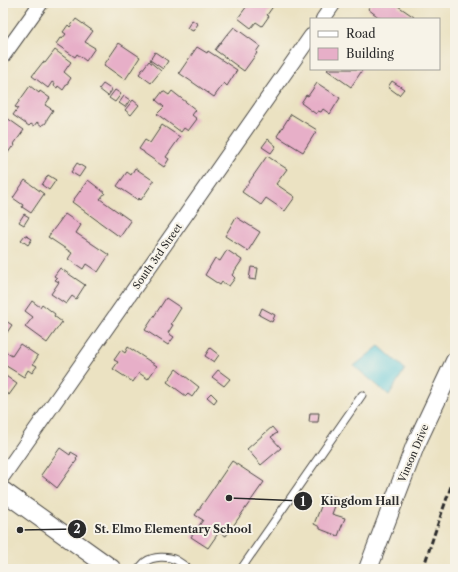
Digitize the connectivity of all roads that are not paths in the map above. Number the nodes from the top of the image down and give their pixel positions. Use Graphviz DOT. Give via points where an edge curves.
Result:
graph roads {
  1 [pos="41,3"];
  2 [pos="334,3"];
  3 [pos="324,18"];
  4 [pos="310,37"];
  5 [pos="3,56"];
  6 [pos="455,360"];
  7 [pos="362,395"];
  8 [pos="3,476"];
  9 [pos="3,491"];
  10 [pos="112,569"];
  11 [pos="139,569"];
  12 [pos="189,569"];
  13 [pos="241,569"];
  14 [pos="368,569"];
  1 -- 5 [label="street"];
  2 -- 3 [label="street"];
  4 -- 8 [label="street, South 3rd Street"];
  6 -- 14 [label="street, Vinson Drive" via="414,446"];
  7 -- 13 [label="lane"];
  9 -- 10 [label="street"];
  11 -- 12 [label="lane" via="144,562 161,558 171,558"];
}
